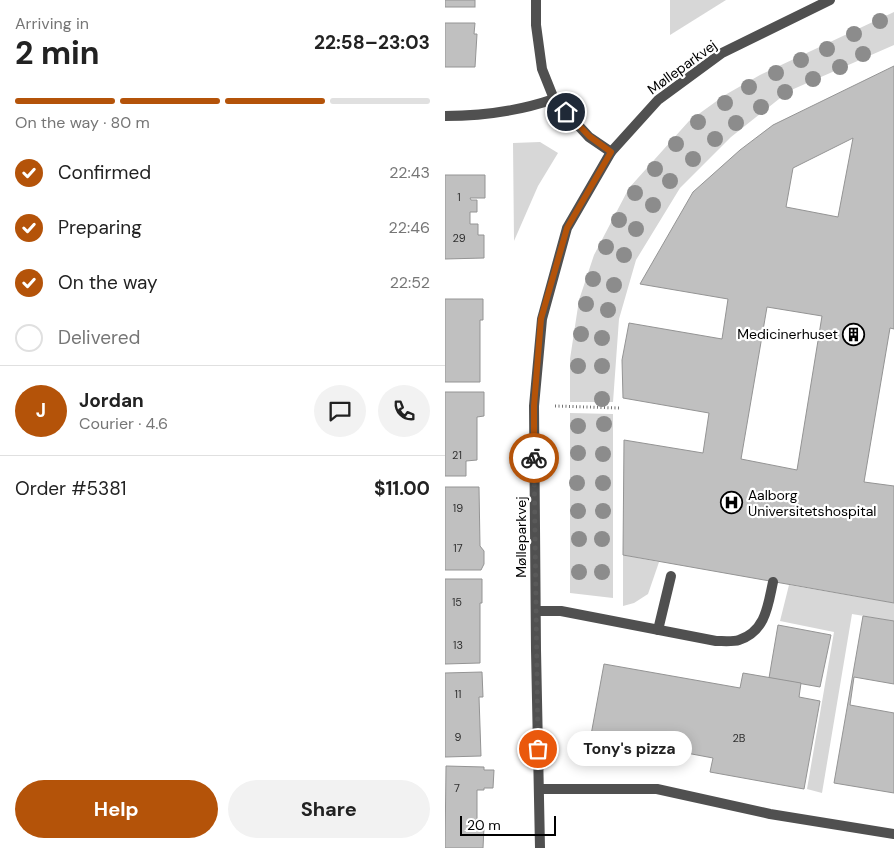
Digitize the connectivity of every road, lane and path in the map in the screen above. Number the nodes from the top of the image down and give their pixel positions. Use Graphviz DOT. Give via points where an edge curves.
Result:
graph roads {
  1 [pos="535,0"];
  2 [pos="830,0"];
  3 [pos="555,99"];
  4 [pos="445,116"];
  5 [pos="611,152"];
  6 [pos="534,406"];
  7 [pos="619,408"];
  8 [pos="671,576"];
  9 [pos="773,582"];
  10 [pos="536,611"];
  11 [pos="658,630"];
  12 [pos="539,789"];
  13 [pos="894,834"];
  14 [pos="540,848"];
  1 -- 3 [label="street" via="542,69"];
  2 -- 5 [label="street, Mølleparkvej" via="722,53 658,100"];
  3 -- 4 [label="street" via="478,116"];
  3 -- 5 [label="street" via="589,136"];
  5 -- 6 [label="street, Mølleparkvej" via="567,228 541,319"];
  6 -- 7 [label="path"];
  6 -- 10 [label="street, Mølleparkvej"];
  8 -- 11 [label="street"];
  9 -- 11 [label="street" via="765,618 752,633 739,640 716,641"];
  10 -- 11 [label="street" via="561,611"];
  10 -- 12 [label="street, Mølleparkvej"];
  12 -- 13 [label="street" via="657,789 770,814"];
  12 -- 14 [label="street, Mølleparkvej"];
}
